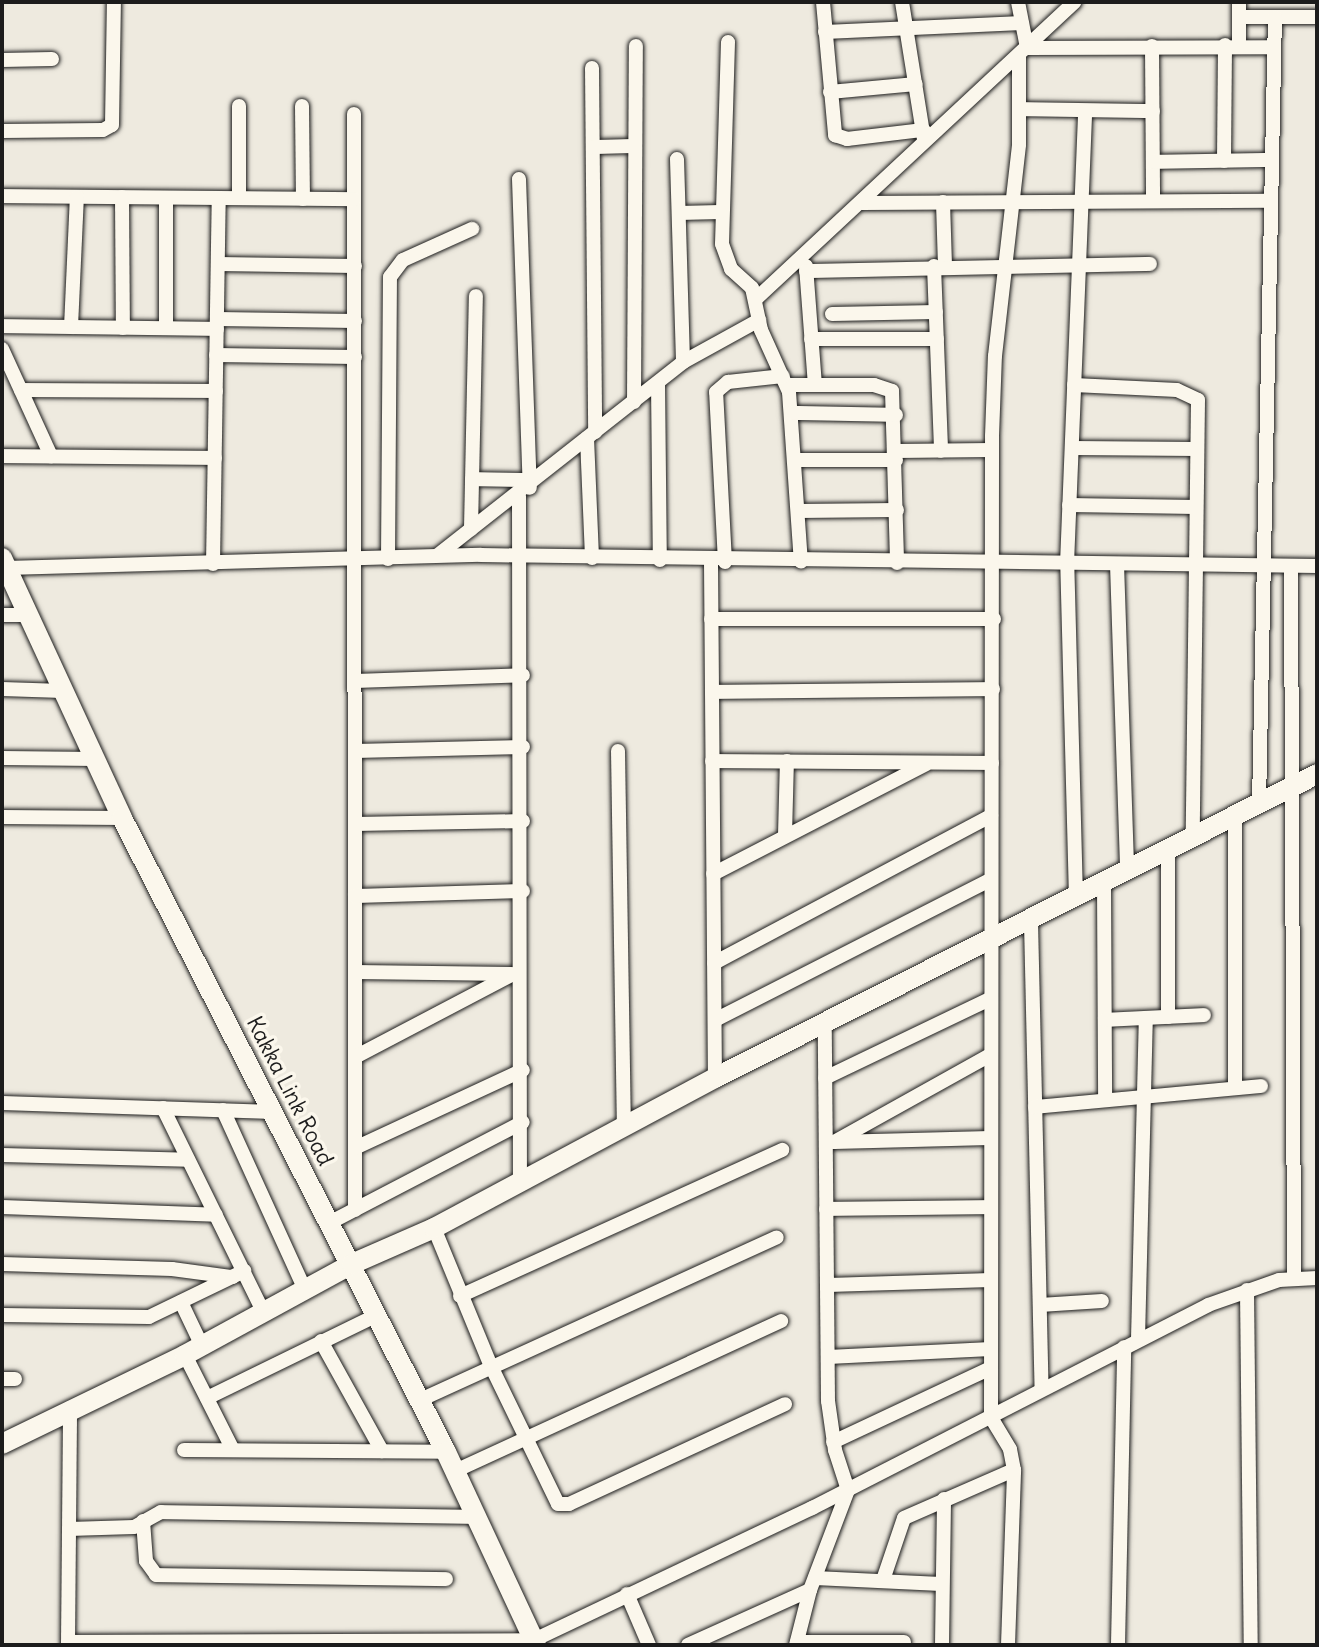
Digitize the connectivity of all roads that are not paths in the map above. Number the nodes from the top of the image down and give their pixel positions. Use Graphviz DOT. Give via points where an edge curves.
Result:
graph roads {
  1 [pos="114,2"];
  2 [pos="823,2"];
  3 [pos="902,2"];
  4 [pos="1018,2"];
  5 [pos="1074,2"];
  6 [pos="1239,9"];
  7 [pos="1299,10"];
  8 [pos="1275,17"];
  9 [pos="1317,17"];
  10 [pos="1022,23"];
  11 [pos="906,27"];
  12 [pos="825,32"];
  13 [pos="728,42"];
  14 [pos="1232,45"];
  15 [pos="636,46"];
  16 [pos="1152,46"];
  17 [pos="1274,47"];
  18 [pos="1023,52"];
  19 [pos="52,59"];
  20 [pos="2,60"];
  21 [pos="592,68"];
  22 [pos="916,84"];
  23 [pos="830,92"];
  24 [pos="239,106"];
  25 [pos="302,106"];
  26 [pos="1020,109"];
  27 [pos="1085,111"];
  28 [pos="1153,111"];
  29 [pos="354,114"];
  30 [pos="2,131"];
  31 [pos="924,135"];
  32 [pos="635,146"];
  33 [pos="593,147"];
  34 [pos="677,159"];
  35 [pos="1272,160"];
  36 [pos="1224,161"];
  37 [pos="1153,162"];
  38 [pos="519,179"];
  39 [pos="2,196"];
  40 [pos="77,197"];
  41 [pos="122,197"];
  42 [pos="166,198"];
  43 [pos="219,198"];
  44 [pos="239,198"];
  45 [pos="303,199"];
  46 [pos="354,199"];
  47 [pos="1013,201"];
  48 [pos="1080,201"];
  49 [pos="1153,201"];
  50 [pos="1271,201"];
  51 [pos="943,202"];
  52 [pos="862,203"];
  53 [pos="720,212"];
  54 [pos="679,213"];
  55 [pos="472,229"];
  56 [pos="805,254"];
  57 [pos="1006,263"];
  58 [pos="218,264"];
  59 [pos="1079,264"];
  60 [pos="1150,264"];
  61 [pos="355,266"];
  62 [pos="940,266"];
  63 [pos="806,271"];
  64 [pos="476,296"];
  65 [pos="757,298"];
  66 [pos="936,312"];
  67 [pos="832,314"];
  68 [pos="759,320"];
  69 [pos="355,321"];
  70 [pos="217,324"];
  71 [pos="2,326"];
  72 [pos="71,327"];
  73 [pos="123,328"];
  74 [pos="166,328"];
  75 [pos="811,339"];
  76 [pos="937,339"];
  77 [pos="2,349"];
  78 [pos="216,355"];
  79 [pos="355,357"];
  80 [pos="683,362"];
  81 [pos="785,380"];
  82 [pos="658,383"];
  83 [pos="815,385"];
  84 [pos="1074,385"];
  85 [pos="21,390"];
  86 [pos="216,391"];
  87 [pos="634,402"];
  88 [pos="793,413"];
  89 [pos="896,415"];
  90 [pos="591,435"];
  91 [pos="1072,448"];
  92 [pos="1197,449"];
  93 [pos="992,450"];
  94 [pos="941,451"];
  95 [pos="2,456"];
  96 [pos="51,456"];
  97 [pos="896,456"];
  98 [pos="215,458"];
  99 [pos="796,460"];
  100 [pos="472,479"];
  101 [pos="526,488"];
  102 [pos="1069,505"];
  103 [pos="1196,507"];
  104 [pos="897,510"];
  105 [pos="798,511"];
  106 [pos="471,529"];
  107 [pos="437,556"];
  108 [pos="522,556"];
  109 [pos="592,558"];
  110 [pos="388,559"];
  111 [pos="660,560"];
  112 [pos="355,561"];
  113 [pos="718,562"];
  114 [pos="801,562"];
  115 [pos="4,563"];
  116 [pos="897,563"];
  117 [pos="994,563"];
  118 [pos="213,564"];
  119 [pos="1067,564"];
  120 [pos="1117,564"];
  121 [pos="1194,565"];
  122 [pos="1265,566"];
  123 [pos="1291,566"];
  124 [pos="1317,566"];
  125 [pos="2,615"];
  126 [pos="29,615"];
  127 [pos="711,619"];
  128 [pos="994,619"];
  129 [pos="523,675"];
  130 [pos="355,681"];
  131 [pos="2,689"];
  132 [pos="993,689"];
  133 [pos="63,691"];
  134 [pos="712,692"];
  135 [pos="523,747"];
  136 [pos="355,751"];
  137 [pos="618,751"];
  138 [pos="2,758"];
  139 [pos="96,759"];
  140 [pos="712,761"];
  141 [pos="787,761"];
  142 [pos="930,762"];
  143 [pos="992,763"];
  144 [pos="1317,774"];
  145 [pos="1293,786"];
  146 [pos="1259,804"];
  147 [pos="991,816"];
  148 [pos="1235,816"];
  149 [pos="2,817"];
  150 [pos="122,818"];
  151 [pos="523,821"];
  152 [pos="355,824"];
  153 [pos="785,835"];
  154 [pos="1193,838"];
  155 [pos="1168,851"];
  156 [pos="1127,872"];
  157 [pos="713,874"];
  158 [pos="990,880"];
  159 [pos="1104,884"];
  160 [pos="523,891"];
  161 [pos="355,896"];
  162 [pos="1076,898"];
  163 [pos="1031,922"];
  164 [pos="989,943"];
  165 [pos="714,963"];
  166 [pos="355,972"];
  167 [pos="517,974"];
  168 [pos="990,999"];
  169 [pos="1204,1015"];
  170 [pos="1168,1017"];
  171 [pos="1146,1018"];
  172 [pos="715,1020"];
  173 [pos="1105,1020"];
  174 [pos="825,1024"];
  175 [pos="990,1055"];
  176 [pos="355,1057"];
  177 [pos="523,1070"];
  178 [pos="715,1078"];
  179 [pos="825,1078"];
  180 [pos="1261,1086"];
  181 [pos="1235,1088"];
  182 [pos="1146,1096"];
  183 [pos="1105,1100"];
  184 [pos="2,1103"];
  185 [pos="1035,1107"];
  186 [pos="163,1108"];
  187 [pos="223,1110"];
  188 [pos="274,1112"];
  189 [pos="523,1122"];
  190 [pos="624,1126"];
  191 [pos="990,1138"];
  192 [pos="830,1142"];
  193 [pos="355,1148"];
  194 [pos="782,1150"];
  195 [pos="2,1155"];
  196 [pos="188,1160"];
  197 [pos="520,1181"];
  198 [pos="2,1207"];
  199 [pos="991,1207"];
  200 [pos="826,1209"];
  201 [pos="355,1210"];
  202 [pos="216,1215"];
  203 [pos="331,1222"];
  204 [pos="434,1228"];
  205 [pos="777,1237"];
  206 [pos="2,1264"];
  207 [pos="352,1264"];
  208 [pos="238,1274"];
  209 [pos="1294,1278"];
  210 [pos="1317,1278"];
  211 [pos="991,1280"];
  212 [pos="828,1285"];
  213 [pos="305,1290"];
  214 [pos="1247,1290"];
  215 [pos="460,1296"];
  216 [pos="1102,1301"];
  217 [pos="181,1302"];
  218 [pos="1040,1305"];
  219 [pos="264,1313"];
  220 [pos="2,1315"];
  221 [pos="377,1315"];
  222 [pos="781,1321"];
  223 [pos="1138,1339"];
  224 [pos="321,1341"];
  225 [pos="1124,1347"];
  226 [pos="991,1349"];
  227 [pos="194,1351"];
  228 [pos="828,1357"];
  229 [pos="491,1366"];
  230 [pos="991,1368"];
  231 [pos="1042,1389"];
  232 [pos="207,1398"];
  233 [pos="420,1400"];
  234 [pos="785,1404"];
  235 [pos="70,1408"];
  236 [pos="991,1417"];
  237 [pos="525,1438"];
  238 [pos="833,1442"];
  239 [pos="2,1444"];
  240 [pos="184,1450"];
  241 [pos="233,1450"];
  242 [pos="382,1451"];
  243 [pos="451,1462"];
  244 [pos="1014,1470"];
  245 [pos="848,1490"];
  246 [pos="944,1499"];
  247 [pos="474,1517"];
  248 [pos="143,1521"];
  249 [pos="69,1529"];
  250 [pos="446,1579"];
  251 [pos="883,1580"];
  252 [pos="812,1584"];
  253 [pos="941,1584"];
  254 [pos="627,1594"];
  255 [pos="904,1642"];
  256 [pos="535,1643"];
  257 [pos="796,1643"];
  258 [pos="68,1644"];
  259 [pos="871,1644"];
  260 [pos="649,1645"];
  261 [pos="688,1645"];
  262 [pos="942,1645"];
  263 [pos="1008,1645"];
  264 [pos="1118,1645"];
  265 [pos="1251,1645"];
  1 -- 30 [label="street" via="112,125 103,130"];
  2 -- 12 [label="street"];
  3 -- 11 [label="street"];
  4 -- 10 [label="street"];
  5 -- 18 [label="street"];
  6 -- 8 [label="street"];
  6 -- 14 [label="street"];
  7 -- 8 [label="street"];
  7 -- 9 [label="street"];
  8 -- 17 [label="street"];
  10 -- 11 [label="street"];
  10 -- 18 [label="street"];
  11 -- 12 [label="street"];
  11 -- 22 [label="street"];
  12 -- 23 [label="street"];
  13 -- 53 [label="street"];
  14 -- 16 [label="street"];
  14 -- 17 [label="street"];
  14 -- 36 [label="street"];
  15 -- 32 [label="street"];
  16 -- 18 [label="street"];
  16 -- 28 [label="street"];
  17 -- 35 [label="street"];
  18 -- 26 [label="street"];
  18 -- 31 [label="street"];
  19 -- 20 [label="street"];
  21 -- 33 [label="street"];
  22 -- 23 [label="street"];
  22 -- 31 [label="street"];
  23 -- 31 [label="street" via="838,137"];
  24 -- 44 [label="street"];
  25 -- 45 [label="street"];
  26 -- 27 [label="street"];
  26 -- 47 [label="street"];
  27 -- 28 [label="street"];
  27 -- 48 [label="street"];
  28 -- 37 [label="street"];
  29 -- 46 [label="street"];
  31 -- 52 [label="street"];
  32 -- 33 [label="street"];
  32 -- 87 [label="street"];
  33 -- 90 [label="street"];
  34 -- 54 [label="street"];
  35 -- 36 [label="street"];
  35 -- 50 [label="street"];
  36 -- 37 [label="street"];
  37 -- 49 [label="street"];
  38 -- 101 [label="street"];
  39 -- 40 [label="street"];
  40 -- 41 [label="street"];
  40 -- 72 [label="street"];
  41 -- 42 [label="street"];
  41 -- 73 [label="street"];
  42 -- 43 [label="street"];
  42 -- 74 [label="street"];
  43 -- 44 [label="street"];
  43 -- 58 [label="street"];
  44 -- 45 [label="street"];
  45 -- 46 [label="street"];
  46 -- 61 [label="street"];
  47 -- 48 [label="street"];
  47 -- 51 [label="street"];
  47 -- 57 [label="street"];
  48 -- 49 [label="street"];
  48 -- 59 [label="street"];
  49 -- 50 [label="street"];
  50 -- 122 [label="street"];
  51 -- 52 [label="street"];
  51 -- 62 [label="street"];
  52 -- 56 [label="street"];
  53 -- 54 [label="street"];
  53 -- 65 [label="street" via="726,261"];
  54 -- 80 [label="street"];
  55 -- 110 [label="street" via="403,260 390,277"];
  56 -- 63 [label="street"];
  56 -- 65 [label="street"];
  57 -- 59 [label="street"];
  57 -- 62 [label="street"];
  57 -- 93 [label="street" via="995,356"];
  58 -- 61 [label="street"];
  58 -- 70 [label="street"];
  59 -- 60 [label="street"];
  59 -- 84 [label="street"];
  61 -- 69 [label="street"];
  62 -- 63 [label="street"];
  62 -- 66 [label="street"];
  63 -- 75 [label="street"];
  64 -- 100 [label="street"];
  65 -- 68 [label="street"];
  66 -- 67 [label="street"];
  66 -- 76 [label="street"];
  68 -- 80 [label="street"];
  68 -- 81 [label="street"];
  69 -- 70 [label="street"];
  69 -- 79 [label="street"];
  70 -- 74 [label="street"];
  70 -- 78 [label="street"];
  71 -- 72 [label="street"];
  72 -- 73 [label="street"];
  73 -- 74 [label="street"];
  75 -- 76 [label="street"];
  75 -- 83 [label="street"];
  76 -- 94 [label="street"];
  77 -- 85 [label="street"];
  78 -- 79 [label="street"];
  78 -- 86 [label="street"];
  79 -- 112 [label="street"];
  80 -- 82 [label="street"];
  81 -- 83 [label="street"];
  81 -- 88 [label="street"];
  81 -- 113 [label="street" via="722,383 716,392"];
  82 -- 87 [label="street"];
  82 -- 111 [label="street"];
  83 -- 89 [label="street" via="885,386 894,394"];
  84 -- 91 [label="street"];
  84 -- 92 [label="street" via="1193,395 1199,408"];
  85 -- 86 [label="street"];
  85 -- 96 [label="street"];
  86 -- 98 [label="street"];
  87 -- 90 [label="street"];
  88 -- 89 [label="street"];
  88 -- 99 [label="street"];
  89 -- 97 [label="street"];
  90 -- 101 [label="street"];
  90 -- 109 [label="street"];
  91 -- 92 [label="street"];
  91 -- 102 [label="street"];
  92 -- 103 [label="street"];
  93 -- 94 [label="street"];
  93 -- 117 [label="street"];
  94 -- 97 [label="street"];
  95 -- 96 [label="street"];
  96 -- 98 [label="street"];
  97 -- 99 [label="street"];
  97 -- 104 [label="street"];
  98 -- 118 [label="street"];
  99 -- 105 [label="street"];
  100 -- 101 [label="street"];
  100 -- 106 [label="street"];
  101 -- 106 [label="street"];
  101 -- 108 [label="street"];
  102 -- 103 [label="street"];
  102 -- 119 [label="street"];
  103 -- 121 [label="street"];
  104 -- 105 [label="street"];
  104 -- 116 [label="street"];
  105 -- 114 [label="street"];
  106 -- 107 [label="street"];
  107 -- 108 [label="street"];
  107 -- 110 [label="street"];
  108 -- 109 [label="street"];
  108 -- 129 [label="street"];
  109 -- 111 [label="street"];
  110 -- 112 [label="street"];
  111 -- 113 [label="street"];
  112 -- 118 [label="street"];
  112 -- 130 [label="street"];
  113 -- 114 [label="street"];
  113 -- 127 [label="street"];
  114 -- 116 [label="street"];
  115 -- 118 [label="street"];
  115 -- 126 [label="street, Kakka Link Road"];
  116 -- 117 [label="street"];
  117 -- 119 [label="street"];
  117 -- 128 [label="street"];
  119 -- 120 [label="street"];
  119 -- 162 [label="street"];
  120 -- 121 [label="street"];
  120 -- 156 [label="street"];
  121 -- 122 [label="street"];
  121 -- 154 [label="street"];
  122 -- 123 [label="street"];
  122 -- 146 [label="street"];
  123 -- 124 [label="street"];
  123 -- 145 [label="street"];
  125 -- 126 [label="street"];
  126 -- 133 [label="street, Kakka Link Road"];
  127 -- 128 [label="street"];
  127 -- 134 [label="street"];
  128 -- 132 [label="street"];
  129 -- 130 [label="street"];
  129 -- 135 [label="street"];
  130 -- 136 [label="street"];
  131 -- 133 [label="street"];
  132 -- 134 [label="street"];
  132 -- 143 [label="street"];
  133 -- 139 [label="street, Kakka Link Road"];
  134 -- 140 [label="street"];
  135 -- 136 [label="street"];
  135 -- 151 [label="street"];
  136 -- 152 [label="street"];
  137 -- 190 [label="street"];
  138 -- 139 [label="street"];
  139 -- 150 [label="street, Kakka Link Road"];
  140 -- 141 [label="street"];
  140 -- 157 [label="street"];
  141 -- 142 [label="street"];
  141 -- 153 [label="street"];
  142 -- 143 [label="street"];
  142 -- 153 [label="street"];
  143 -- 147 [label="street"];
  144 -- 145 [label="street"];
  145 -- 146 [label="street"];
  145 -- 209 [label="street"];
  146 -- 148 [label="street"];
  147 -- 158 [label="street"];
  147 -- 165 [label="street"];
  148 -- 154 [label="street"];
  148 -- 181 [label="street"];
  149 -- 150 [label="street"];
  150 -- 188 [label="street, Kakka Link Road"];
  151 -- 152 [label="street"];
  151 -- 160 [label="street"];
  152 -- 161 [label="street"];
  153 -- 157 [label="street"];
  154 -- 155 [label="street"];
  155 -- 156 [label="street"];
  155 -- 170 [label="street"];
  156 -- 159 [label="street"];
  157 -- 165 [label="street"];
  158 -- 164 [label="street"];
  158 -- 172 [label="street"];
  159 -- 162 [label="street"];
  159 -- 173 [label="street"];
  160 -- 161 [label="street"];
  160 -- 167 [label="street"];
  161 -- 166 [label="street"];
  162 -- 163 [label="street"];
  163 -- 164 [label="street"];
  163 -- 185 [label="street"];
  164 -- 168 [label="street"];
  164 -- 174 [label="street"];
  165 -- 172 [label="street"];
  166 -- 167 [label="street"];
  166 -- 176 [label="street"];
  167 -- 176 [label="street"];
  167 -- 177 [label="street"];
  168 -- 175 [label="street"];
  168 -- 179 [label="street"];
  169 -- 170 [label="street"];
  170 -- 171 [label="street"];
  171 -- 173 [label="street"];
  171 -- 182 [label="street"];
  172 -- 178 [label="street"];
  173 -- 183 [label="street"];
  174 -- 178 [label="street"];
  174 -- 179 [label="street"];
  175 -- 191 [label="street"];
  175 -- 192 [label="street"];
  176 -- 193 [label="street"];
  177 -- 189 [label="street"];
  177 -- 193 [label="street"];
  178 -- 190 [label="street"];
  179 -- 192 [label="street"];
  180 -- 181 [label="street"];
  181 -- 182 [label="street"];
  182 -- 183 [label="street"];
  182 -- 223 [label="street"];
  183 -- 185 [label="street"];
  184 -- 186 [label="street"];
  185 -- 218 [label="street"];
  186 -- 187 [label="street"];
  186 -- 196 [label="street"];
  187 -- 188 [label="street"];
  187 -- 213 [label="street"];
  188 -- 203 [label="street, Kakka Link Road"];
  189 -- 197 [label="street"];
  189 -- 201 [label="street"];
  190 -- 197 [label="street"];
  191 -- 192 [label="street"];
  191 -- 199 [label="street"];
  192 -- 200 [label="street"];
  193 -- 201 [label="street"];
  194 -- 215 [label="street"];
  195 -- 196 [label="street"];
  196 -- 202 [label="street"];
  197 -- 204 [label="street"];
  198 -- 202 [label="street"];
  199 -- 200 [label="street"];
  199 -- 211 [label="street"];
  200 -- 212 [label="street"];
  201 -- 203 [label="street"];
  202 -- 208 [label="street"];
  203 -- 207 [label="street, Kakka Link Road"];
  204 -- 207 [label="street"];
  204 -- 215 [label="street"];
  205 -- 229 [label="street"];
  206 -- 208 [label="street"];
  207 -- 213 [label="street"];
  207 -- 221 [label="street, Kakka Link Road"];
  208 -- 217 [label="street"];
  208 -- 219 [label="street"];
  209 -- 210 [label="street"];
  209 -- 214 [label="street"];
  211 -- 212 [label="street"];
  211 -- 226 [label="street"];
  212 -- 228 [label="street"];
  213 -- 219 [label="street"];
  214 -- 223 [label="street"];
  214 -- 265 [label="street"];
  215 -- 229 [label="street"];
  216 -- 218 [label="street"];
  217 -- 220 [label="street" via="138,1319"];
  217 -- 227 [label="street"];
  218 -- 231 [label="street"];
  219 -- 227 [label="street"];
  221 -- 224 [label="street"];
  221 -- 233 [label="street, Kakka Link Road"];
  222 -- 237 [label="street"];
  223 -- 225 [label="street"];
  224 -- 232 [label="street"];
  224 -- 242 [label="street"];
  225 -- 231 [label="street"];
  225 -- 264 [label="street"];
  226 -- 228 [label="street"];
  226 -- 230 [label="street"];
  227 -- 232 [label="street"];
  227 -- 235 [label="street"];
  228 -- 238 [label="street"];
  229 -- 233 [label="street"];
  229 -- 237 [label="street"];
  230 -- 236 [label="street"];
  230 -- 238 [label="street"];
  231 -- 236 [label="street"];
  232 -- 241 [label="street"];
  233 -- 243 [label="street, Kakka Link Road"];
  234 -- 237 [label="street" via="565,1504 555,1501"];
  235 -- 239 [label="street"];
  235 -- 249 [label="street"];
  236 -- 244 [label="street" via="1010,1449"];
  236 -- 245 [label="street"];
  237 -- 243 [label="street"];
  238 -- 245 [label="street"];
  240 -- 241 [label="street"];
  241 -- 242 [label="street"];
  242 -- 243 [label="street"];
  243 -- 247 [label="street, Kakka Link Road"];
  244 -- 246 [label="street"];
  244 -- 263 [label="street"];
  245 -- 252 [label="street"];
  245 -- 254 [label="street"];
  246 -- 251 [label="street" via="904,1518"];
  246 -- 253 [label="street"];
  247 -- 248 [label="street" via="161,1512"];
  247 -- 256 [label="street, Kakka Link Road"];
  248 -- 249 [label="street" via="134,1527"];
  248 -- 250 [label="street" via="146,1561 156,1575"];
  249 -- 258 [label="street"];
  251 -- 252 [label="street"];
  251 -- 253 [label="street"];
  252 -- 257 [label="street"];
  252 -- 261 [label="street"];
  253 -- 262 [label="street"];
  254 -- 256 [label="street"];
  254 -- 260 [label="street"];
  255 -- 259 [label="street"];
  256 -- 258 [label="street"];
  257 -- 259 [label="street"];
}
